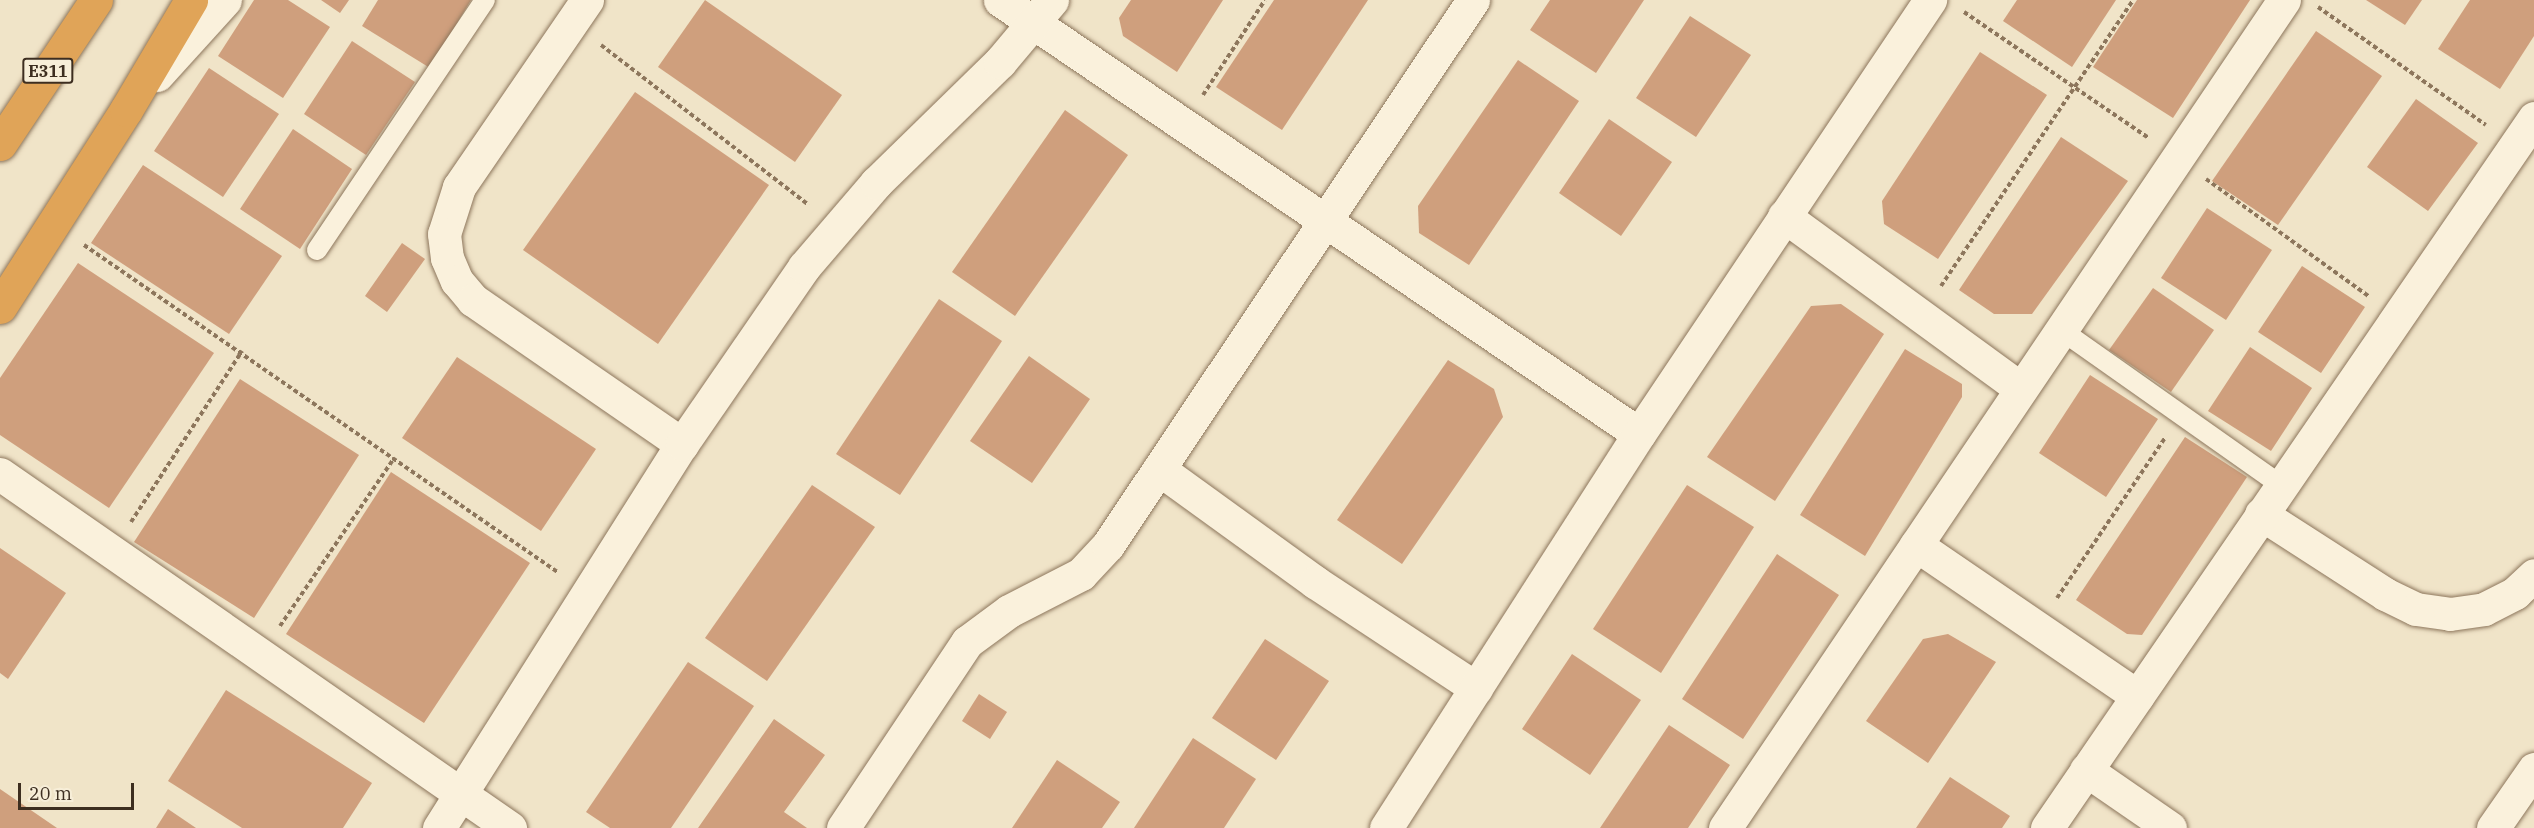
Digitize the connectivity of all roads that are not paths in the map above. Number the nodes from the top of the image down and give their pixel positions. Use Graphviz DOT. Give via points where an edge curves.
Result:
graph roads {
  1 [pos="96,0"];
  2 [pos="191,0"];
  3 [pos="225,0"];
  4 [pos="485,0"];
  5 [pos="1000,0"];
  6 [pos="1473,0"];
  7 [pos="1930,0"];
  8 [pos="2284,0"];
  9 [pos="580,11"];
  10 [pos="1044,11"];
  11 [pos="126,110"];
  12 [pos="2534,118"];
  13 [pos="0,144"];
  14 [pos="1784,216"];
  15 [pos="1326,222"];
  16 [pos="317,250"];
  17 [pos="0,307"];
  18 [pos="2061,330"];
  19 [pos="2021,389"];
  20 [pos="1639,434"];
  21 [pos="682,444"];
  22 [pos="1160,469"];
  23 [pos="0,474"];
  24 [pos="2281,484"];
  25 [pos="2261,514"];
  26 [pos="1916,545"];
  27 [pos="2534,575"];
  28 [pos="1476,688"];
  29 [pos="2137,696"];
  30 [pos="2534,769"];
  31 [pos="2086,770"];
  32 [pos="462,795"];
  33 [pos="439,828"];
  34 [pos="510,828"];
  35 [pos="843,828"];
  36 [pos="1386,828"];
  37 [pos="1725,828"];
  38 [pos="2047,828"];
  39 [pos="2170,828"];
  40 [pos="2493,828"];
  1 -- 13 [label="highway, E311"];
  2 -- 11 [label="highway"];
  3 -- 11 [label="street"];
  4 -- 16 [label="lane"];
  5 -- 10 [label="street"];
  6 -- 15 [label="street"];
  7 -- 14 [label="street"];
  8 -- 18 [label="street"];
  9 -- 21 [label="street" via="459,187 444,234 447,258 457,281 473,300"];
  10 -- 15 [label="street" via="1184,124"];
  10 -- 21 [label="street" via="1000,62 916,141 837,226 773,310"];
  11 -- 17 [label="highway"];
  12 -- 24 [label="street"];
  14 -- 19 [label="street"];
  14 -- 20 [label="street"];
  15 -- 20 [label="street"];
  15 -- 22 [label="street"];
  18 -- 19 [label="street"];
  18 -- 24 [label="lane"];
  19 -- 26 [label="street"];
  20 -- 28 [label="street"];
  21 -- 32 [label="street"];
  22 -- 28 [label="street" via="1315,582"];
  22 -- 35 [label="street" via="1096,561 1081,574 1009,610 967,642"];
  23 -- 32 [label="street"];
  24 -- 25 [label="street"];
  25 -- 27 [label="street" via="2385,594 2416,609 2450,614 2484,609 2515,593"];
  25 -- 29 [label="street"];
  26 -- 29 [label="street"];
  26 -- 37 [label="street"];
  28 -- 36 [label="street"];
  29 -- 31 [label="street"];
  30 -- 40 [label="street"];
  31 -- 38 [label="street"];
  31 -- 39 [label="street"];
  32 -- 33 [label="street"];
  32 -- 34 [label="street"];
}
